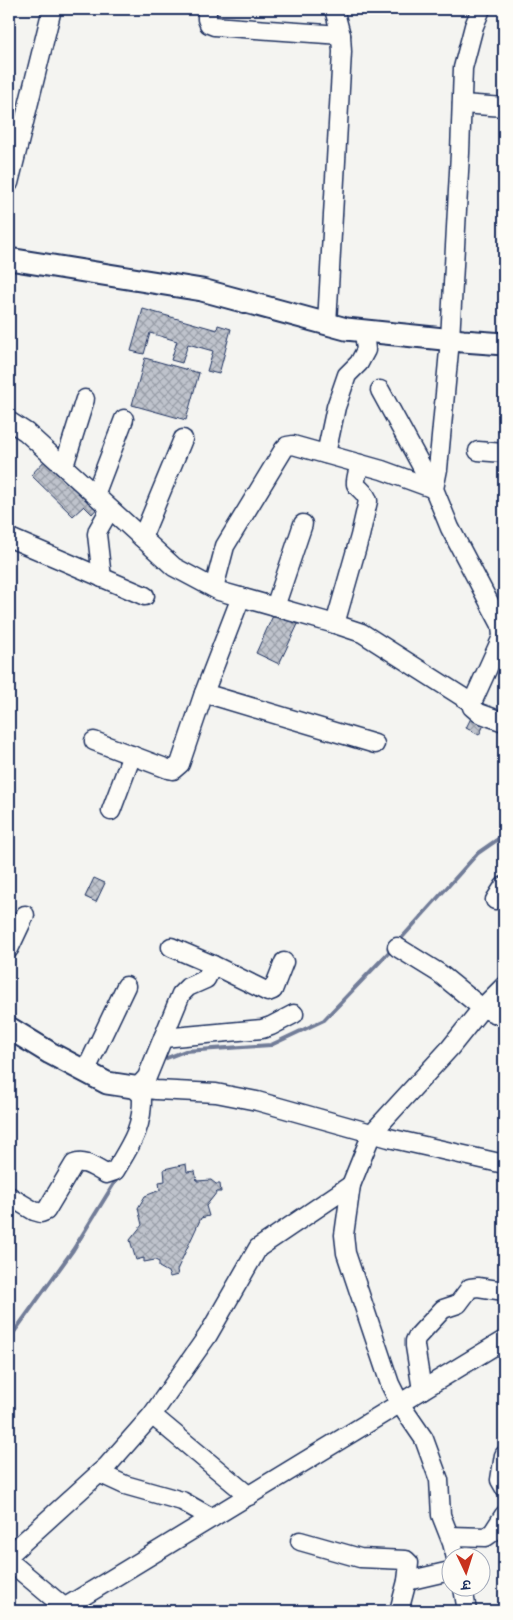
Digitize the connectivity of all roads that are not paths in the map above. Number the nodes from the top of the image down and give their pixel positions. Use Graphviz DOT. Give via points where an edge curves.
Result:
graph roads {
  1 [pos="52,9"];
  2 [pos="207,9"];
  3 [pos="334,9"];
  4 [pos="482,9"];
  5 [pos="341,35"];
  6 [pos="462,104"];
  7 [pos="504,107"];
  8 [pos="9,183"];
  9 [pos="9,259"];
  10 [pos="327,324"];
  11 [pos="364,331"];
  12 [pos="450,340"];
  13 [pos="504,344"];
  14 [pos="380,390"];
  15 [pos="85,399"];
  16 [pos="124,419"];
  17 [pos="9,421"];
  18 [pos="183,439"];
  19 [pos="478,451"];
  20 [pos="504,453"];
  21 [pos="326,454"];
  22 [pos="360,464"];
  23 [pos="64,466"];
  24 [pos="434,489"];
  25 [pos="95,495"];
  26 [pos="110,509"];
  27 [pos="304,524"];
  28 [pos="10,538"];
  29 [pos="142,538"];
  30 [pos="102,578"];
  31 [pos="214,588"];
  32 [pos="145,596"];
  33 [pos="241,597"];
  34 [pos="275,607"];
  35 [pos="500,616"];
  36 [pos="335,624"];
  37 [pos="497,668"];
  38 [pos="204,693"];
  39 [pos="472,703"];
  40 [pos="504,722"];
  41 [pos="94,741"];
  42 [pos="374,744"];
  43 [pos="132,755"];
  44 [pos="111,811"];
  45 [pos="25,915"];
  46 [pos="170,948"];
  47 [pos="397,948"];
  48 [pos="9,949"];
  49 [pos="284,962"];
  50 [pos="213,965"];
  51 [pos="126,986"];
  52 [pos="504,986"];
  53 [pos="482,1008"];
  54 [pos="294,1014"];
  55 [pos="504,1017"];
  56 [pos="9,1028"];
  57 [pos="163,1038"];
  58 [pos="85,1072"];
  59 [pos="140,1088"];
  60 [pos="372,1133"];
  61 [pos="504,1164"];
  62 [pos="351,1185"];
  63 [pos="9,1196"];
  64 [pos="504,1291"];
  65 [pos="504,1339"];
  66 [pos="422,1390"];
  67 [pos="400,1404"];
  68 [pos="152,1415"];
  69 [pos="504,1455"];
  70 [pos="99,1473"];
  71 [pos="504,1487"];
  72 [pos="249,1496"];
  73 [pos="504,1515"];
  74 [pos="212,1518"];
  75 [pos="450,1536"];
  76 [pos="300,1541"];
  77 [pos="453,1548"];
  78 [pos="9,1555"];
  79 [pos="9,1561"];
  80 [pos="440,1573"];
  81 [pos="407,1581"];
  82 [pos="464,1598"];
  83 [pos="62,1610"];
  84 [pos="398,1611"];
  85 [pos="467,1611"];
  1 -- 8 [label="street"];
  2 -- 5 [label="street" via="209,24 214,26"];
  3 -- 5 [label="street"];
  4 -- 6 [label="street" via="463,68"];
  5 -- 10 [label="street"];
  6 -- 7 [label="street"];
  6 -- 12 [label="street"];
  9 -- 10 [label="main road" via="202,290"];
  10 -- 11 [label="main road"];
  11 -- 12 [label="main road"];
  11 -- 21 [label="street" via="366,350 359,364 347,375"];
  12 -- 13 [label="main road"];
  12 -- 24 [label="street"];
  14 -- 24 [label="street"];
  15 -- 23 [label="street"];
  16 -- 25 [label="street"];
  17 -- 23 [label="street"];
  18 -- 29 [label="street"];
  19 -- 20 [label="street"];
  21 -- 22 [label="street"];
  21 -- 31 [label="street" via="293,446 284,449 225,546"];
  22 -- 24 [label="street"];
  22 -- 36 [label="street" via="356,483 368,500"];
  23 -- 25 [label="street"];
  24 -- 35 [label="street" via="450,528"];
  25 -- 26 [label="street"];
  26 -- 29 [label="street"];
  26 -- 30 [label="street" via="97,534"];
  27 -- 34 [label="street"];
  28 -- 30 [label="street"];
  29 -- 31 [label="street" via="174,567"];
  30 -- 32 [label="street"];
  31 -- 33 [label="street"];
  33 -- 34 [label="street"];
  33 -- 38 [label="street"];
  34 -- 36 [label="street"];
  35 -- 37 [label="street" via="502,636"];
  36 -- 39 [label="street" via="362,634"];
  37 -- 39 [label="street"];
  38 -- 42 [label="street"];
  38 -- 43 [label="street" via="177,768 168,769"];
  39 -- 40 [label="street" via="479,713"];
  41 -- 43 [label="street"];
  43 -- 44 [label="street"];
  45 -- 48 [label="street"];
  46 -- 50 [label="street"];
  47 -- 53 [label="street" via="439,973"];
  49 -- 50 [label="street" via="273,990 268,992"];
  50 -- 57 [label="street" via="206,979 182,994"];
  51 -- 58 [label="street"];
  52 -- 53 [label="street"];
  53 -- 55 [label="street"];
  53 -- 60 [label="street"];
  54 -- 57 [label="street" via="262,1028"];
  56 -- 58 [label="main road"];
  57 -- 59 [label="street"];
  58 -- 59 [label="main road" via="107,1082"];
  59 -- 60 [label="street" via="216,1093"];
  59 -- 63 [label="street" via="141,1122 115,1171 106,1174 84,1162 74,1164 46,1211 41,1214"];
  60 -- 61 [label="street"];
  60 -- 62 [label="street"];
  62 -- 67 [label="street" via="344,1235 346,1253 390,1384"];
  62 -- 68 [label="street" via="258,1248 208,1335"];
  64 -- 66 [label="street" via="470,1288 458,1304 443,1309 416,1337"];
  65 -- 66 [label="street"];
  66 -- 67 [label="street"];
  67 -- 72 [label="street"];
  67 -- 75 [label="street" via="424,1439 439,1480 441,1515"];
  68 -- 70 [label="street"];
  68 -- 72 [label="street"];
  69 -- 71 [label="street" via="500,1480"];
  70 -- 74 [label="street" via="125,1485 182,1501"];
  70 -- 78 [label="street"];
  72 -- 74 [label="street"];
  73 -- 75 [label="street" via="486,1537"];
  74 -- 83 [label="street"];
  75 -- 77 [label="street"];
  76 -- 81 [label="street" via="360,1558 406,1560 409,1562"];
  79 -- 83 [label="street"];
  80 -- 81 [label="street"];
  81 -- 84 [label="street"];
  82 -- 85 [label="street"];
}
